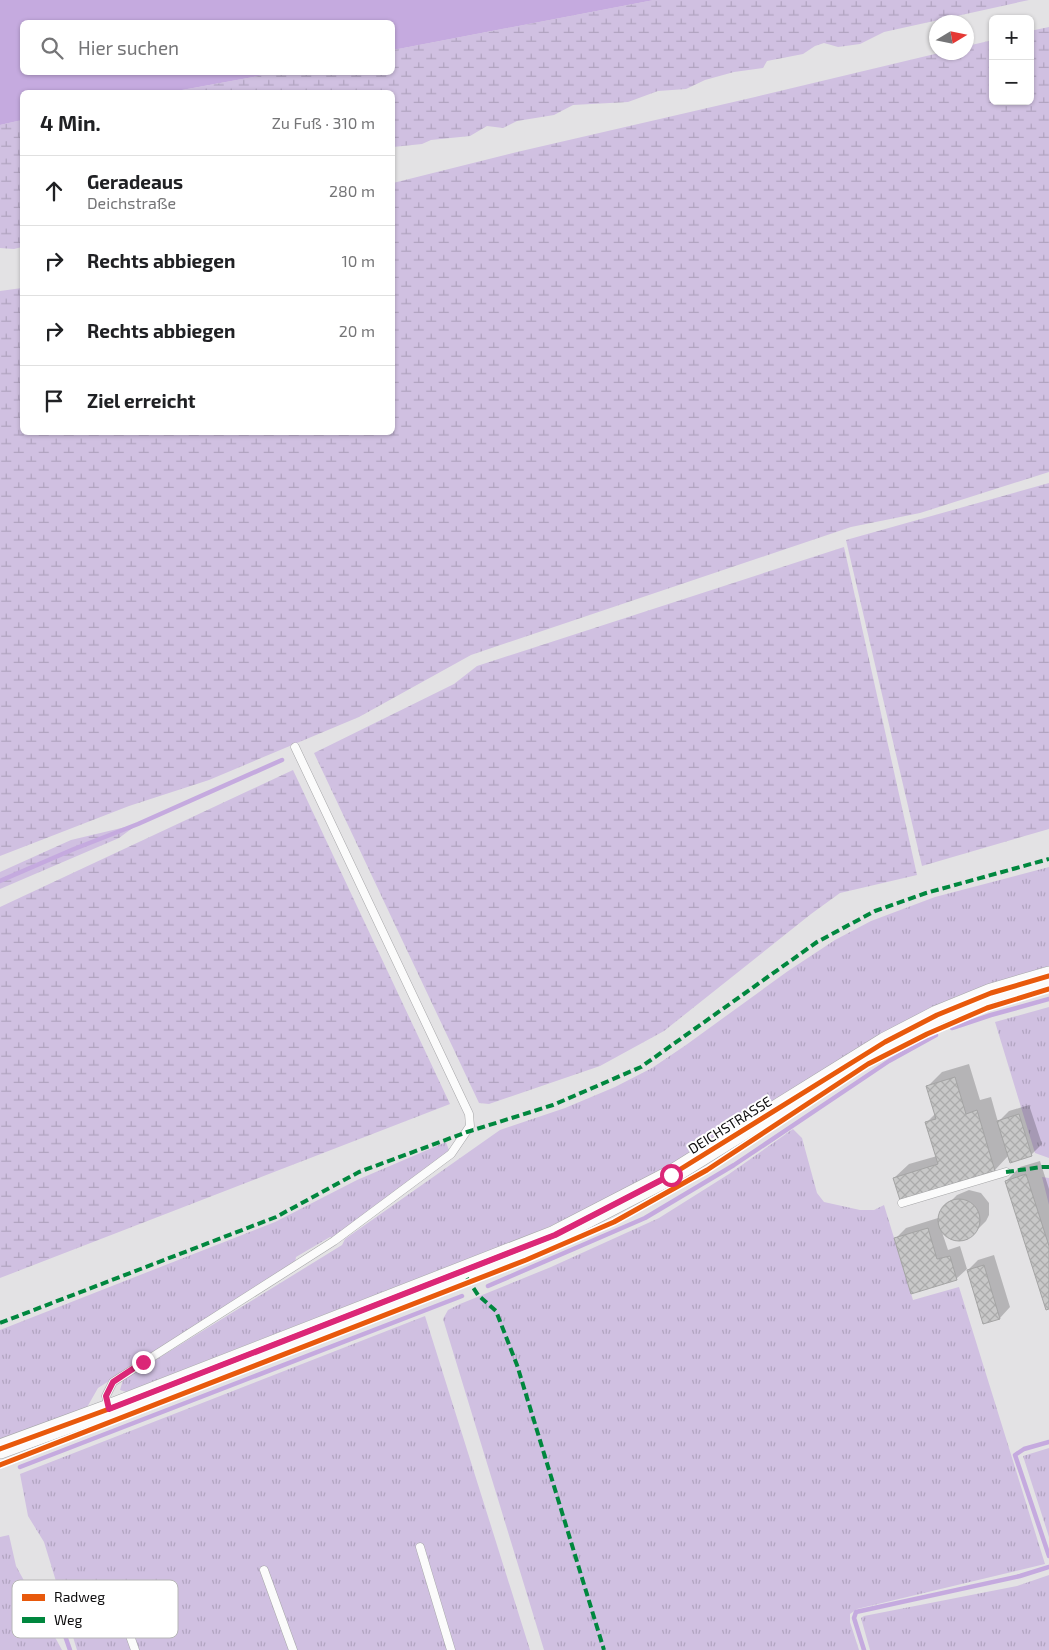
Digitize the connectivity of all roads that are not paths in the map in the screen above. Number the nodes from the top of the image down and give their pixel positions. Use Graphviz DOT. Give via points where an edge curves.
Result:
graph roads {
  1 [pos="295,747"];
  2 [pos="1049,976"];
  3 [pos="1006,1172"];
  4 [pos="902,1203"];
  5 [pos="109,1409"];
  6 [pos="0,1449"];
  7 [pos="420,1547"];
  8 [pos="264,1570"];
  9 [pos="131,1638"];
  10 [pos="135,1650"];
  11 [pos="293,1650"];
  12 [pos="451,1650"];
  1 -- 5 [label="lane" via="469,1114 470,1126 451,1154 334,1241 113,1382 106,1396"];
  2 -- 5 [label="street, DEICHSTRASSE" via="990,993 902,1033 671,1175 555,1235"];
  3 -- 4 [label="lane"];
  5 -- 6 [label="street, DEICHSTRASSE"];
  7 -- 12 [label="lane"];
  8 -- 11 [label="lane"];
  9 -- 10 [label="lane"];
}
